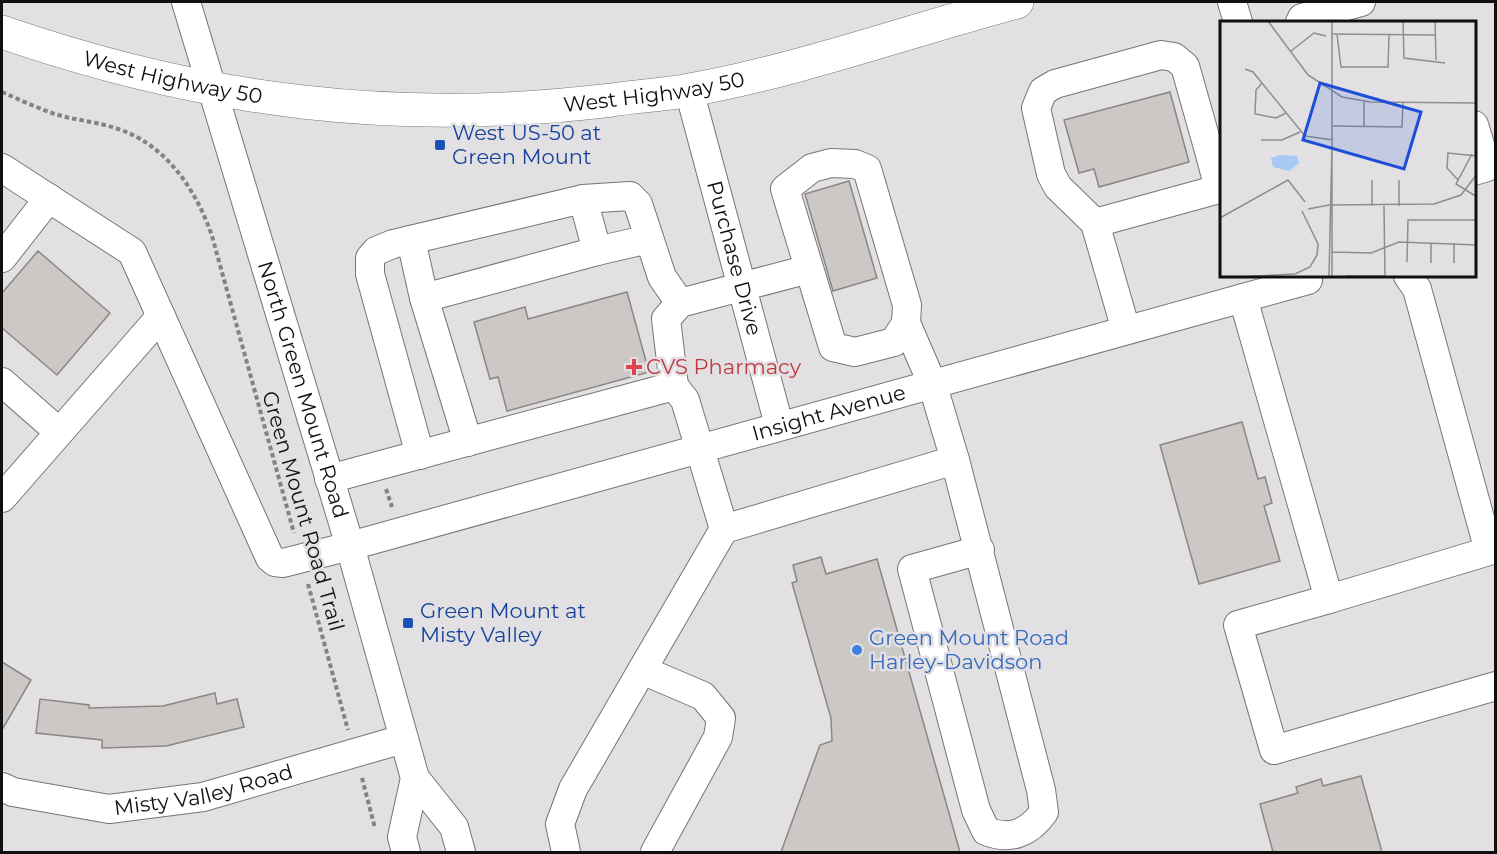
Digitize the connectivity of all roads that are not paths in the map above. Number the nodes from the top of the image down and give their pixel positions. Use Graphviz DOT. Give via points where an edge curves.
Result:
graph roads {
  1 [pos="186,2"];
  2 [pos="1232,2"];
  3 [pos="1361,2"];
  4 [pos="1008,3"];
  5 [pos="1238,21"];
  6 [pos="1300,21"];
  7 [pos="2,32"];
  8 [pos="213,90"];
  9 [pos="689,90"];
  10 [pos="1476,132"];
  11 [pos="1216,157"];
  12 [pos="2,168"];
  13 [pos="1476,170"];
  14 [pos="49,198"];
  15 [pos="583,199"];
  16 [pos="1095,223"];
  17 [pos="649,239"];
  18 [pos="402,242"];
  19 [pos="597,251"];
  20 [pos="2,258"];
  21 [pos="809,269"];
  22 [pos="1308,278"];
  23 [pos="1409,278"];
  24 [pos="743,287"];
  25 [pos="424,298"];
  26 [pos="1244,298"];
  27 [pos="680,303"];
  28 [pos="161,316"];
  29 [pos="906,323"];
  30 [pos="1126,330"];
  31 [pos="2,382"];
  32 [pos="932,383"];
  33 [pos="674,386"];
  34 [pos="779,425"];
  35 [pos="59,432"];
  36 [pos="468,442"];
  37 [pos="700,447"];
  38 [pos="420,455"];
  39 [pos="955,460"];
  40 [pos="329,479"];
  41 [pos="2,498"];
  42 [pos="724,529"];
  43 [pos="350,546"];
  44 [pos="980,550"];
  45 [pos="1492,562"];
  46 [pos="1329,599"];
  47 [pos="642,670"];
  48 [pos="1496,686"];
  49 [pos="403,739"];
  50 [pos="415,778"];
  51 [pos="2,787"];
  52 [pos="406,852"];
  53 [pos="461,852"];
  54 [pos="566,852"];
  55 [pos="656,852"];
  1 -- 8 [label="street, North Green Mount Road"];
  2 -- 5 [label="street"];
  3 -- 6 [label="street"];
  4 -- 9 [label="main road, West Highway 50" via="785,68"];
  7 -- 8 [label="main road, West Highway 50"];
  8 -- 9 [label="main road, West Highway 50" via="362,109 450,111 557,106"];
  8 -- 40 [label="street, North Green Mount Road"];
  9 -- 24 [label="street, Purchase Drive"];
  10 -- 13 [label="street" via="1486,167"];
  11 -- 16 [label="street" via="1219,189"];
  11 -- 16 [label="street" via="1185,66 1174,57 1161,55 1055,84 1044,91 1036,108 1052,174 1058,188"];
  12 -- 14 [label="street, Insight Avenue"];
  14 -- 20 [label="street"];
  14 -- 28 [label="street, Insight Avenue" via="132,252"];
  15 -- 17 [label="street" via="630,196 638,204"];
  15 -- 18 [label="street"];
  15 -- 19 [label="street"];
  16 -- 30 [label="street"];
  17 -- 19 [label="street"];
  17 -- 27 [label="street" via="662,278"];
  18 -- 25 [label="street"];
  18 -- 38 [label="street" via="376,251 370,258 370,274"];
  19 -- 25 [label="street"];
  21 -- 24 [label="street"];
  21 -- 29 [label="street" via="833,347 855,352 894,342"];
  21 -- 29 [label="street" via="785,189 812,168 855,164 867,169 907,305"];
  22 -- 26 [label="street, Insight Avenue"];
  23 -- 45 [label="street" via="1417,289"];
  24 -- 27 [label="street"];
  24 -- 34 [label="street, Purchase Drive"];
  25 -- 36 [label="street"];
  26 -- 30 [label="street, Insight Avenue"];
  26 -- 46 [label="street"];
  27 -- 33 [label="street" via="666,319"];
  28 -- 35 [label="street"];
  28 -- 43 [label="street, Insight Avenue" via="270,558 284,563"];
  29 -- 32 [label="street"];
  30 -- 32 [label="street, Insight Avenue"];
  31 -- 35 [label="street"];
  32 -- 34 [label="street, Insight Avenue"];
  32 -- 39 [label="street"];
  33 -- 36 [label="street"];
  33 -- 37 [label="street" via="685,400"];
  34 -- 37 [label="street, Insight Avenue"];
  35 -- 41 [label="street"];
  36 -- 38 [label="street"];
  37 -- 42 [label="street"];
  37 -- 43 [label="street, Insight Avenue"];
  38 -- 40 [label="street"];
  39 -- 42 [label="street"];
  39 -- 44 [label="street"];
  40 -- 43 [label="street, North Green Mount Road"];
  42 -- 47 [label="street"];
  43 -- 49 [label="street, North Green Mount Road"];
  44 -- 44 [label="street" via="1044,812 1023,833 999,836 986,831 976,810 912,569"];
  45 -- 46 [label="street"];
  46 -- 48 [label="street" via="1238,625 1274,750"];
  47 -- 54 [label="street" via="573,789 560,824"];
  47 -- 55 [label="street" via="703,696 721,718 718,737"];
  49 -- 50 [label="street, North Green Mount Road"];
  49 -- 51 [label="street, Misty Valley Road" via="203,797 109,809"];
  50 -- 52 [label="street, North Green Mount Road" via="402,837"];
  50 -- 53 [label="street, North Green Mount Road" via="454,827"];
}
